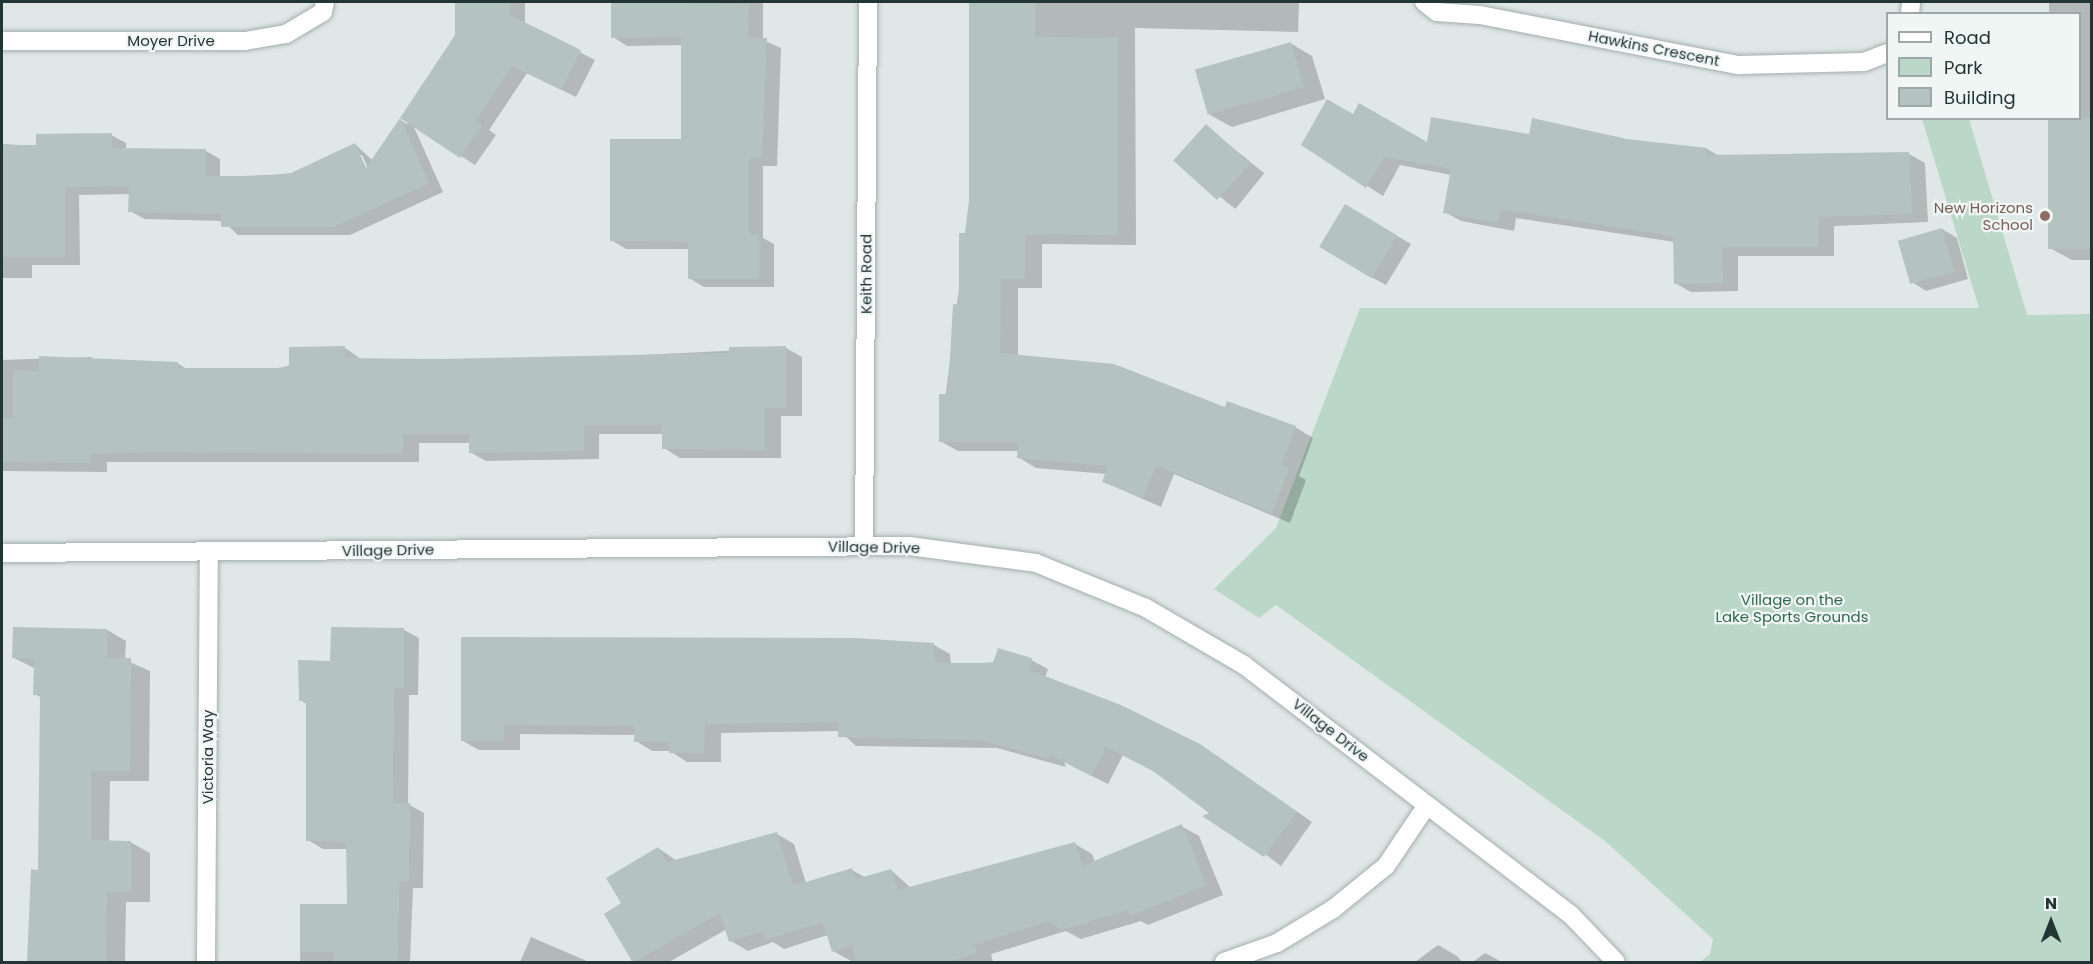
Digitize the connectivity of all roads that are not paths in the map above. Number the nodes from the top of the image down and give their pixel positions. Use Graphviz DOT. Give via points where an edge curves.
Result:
graph roads {
  1 [pos="326,2"];
  2 [pos="868,2"];
  3 [pos="1424,2"];
  4 [pos="2,41"];
  5 [pos="1886,52"];
  6 [pos="864,546"];
  7 [pos="209,552"];
  8 [pos="2,553"];
  9 [pos="1427,805"];
  10 [pos="206,963"];
  11 [pos="1224,963"];
  12 [pos="1616,963"];
  1 -- 4 [label="street, Moyer Drive" via="323,12 286,34 244,41"];
  2 -- 6 [label="street, Keith Road"];
  3 -- 5 [label="street, Hawkins Crescent" via="1437,12 1480,15 1738,65 1864,62"];
  6 -- 7 [label="street, Village Drive"];
  6 -- 9 [label="street, Village Drive" via="1005,556 1146,608 1296,701"];
  7 -- 8 [label="street, Village Drive"];
  7 -- 10 [label="street, Victoria Way"];
  9 -- 11 [label="street" via="1386,866 1333,909 1278,943"];
  9 -- 12 [label="street, Village Drive" via="1570,914"];
}
